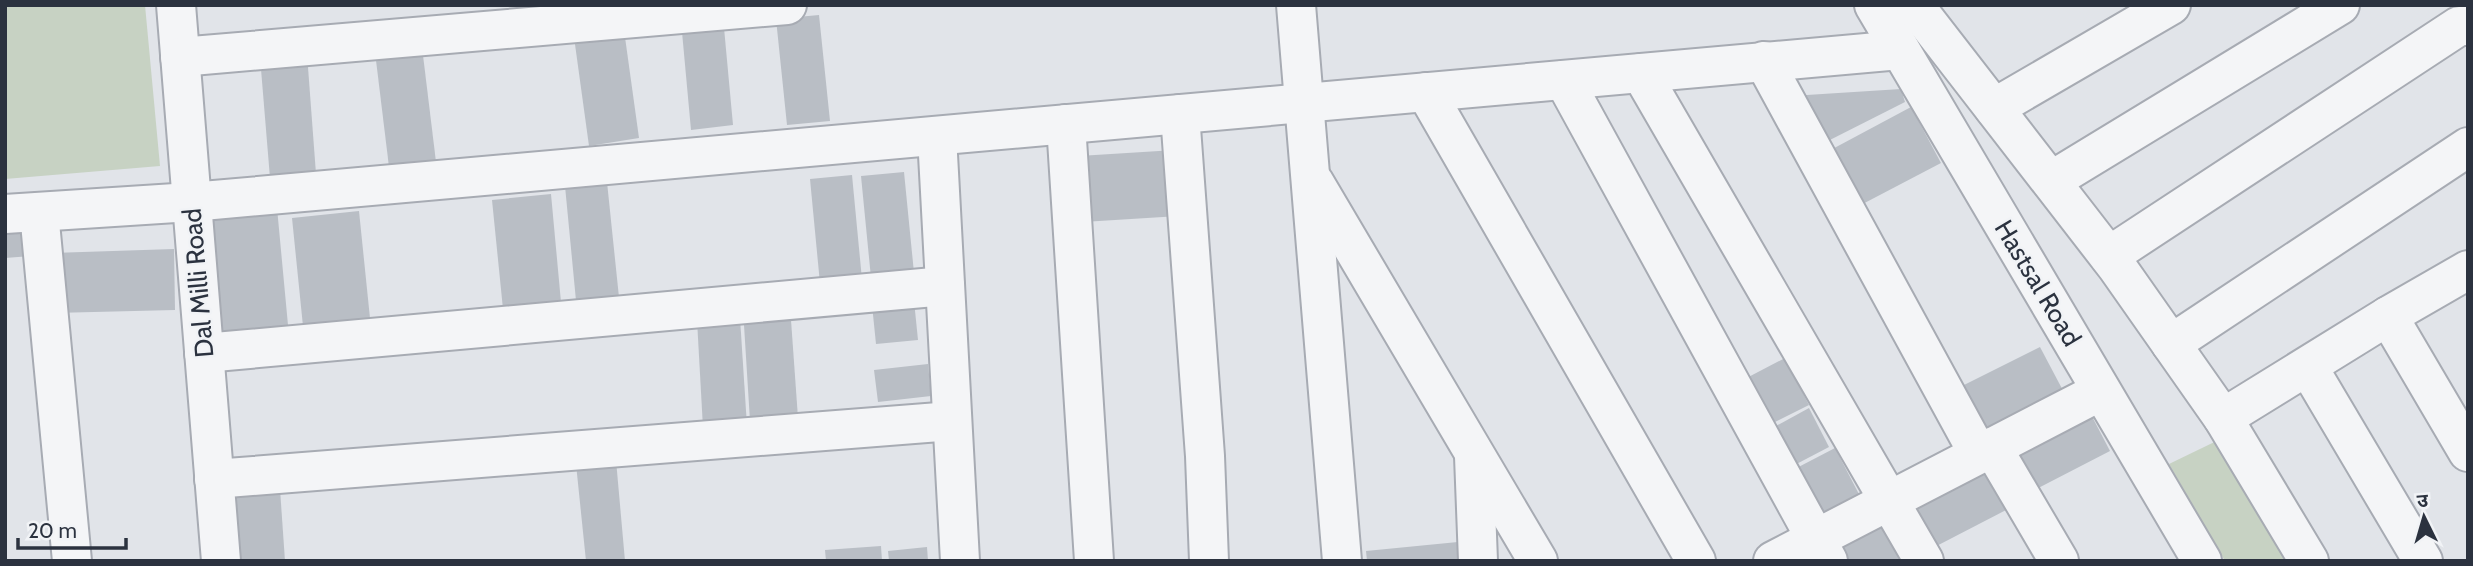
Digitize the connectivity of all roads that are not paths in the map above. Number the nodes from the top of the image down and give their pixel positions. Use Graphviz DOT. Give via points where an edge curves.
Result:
graph roads {
  1 [pos="176,5"];
  2 [pos="787,5"];
  3 [pos="1296,5"];
  4 [pos="1874,5"];
  5 [pos="1914,5"];
  6 [pos="2171,5"];
  7 [pos="2340,5"];
  8 [pos="2460,25"];
  9 [pos="1900,50"];
  10 [pos="180,57"];
  11 [pos="1764,61"];
  12 [pos="1641,73"];
  13 [pos="1564,80"];
  14 [pos="1426,92"];
  15 [pos="1304,103"];
  16 [pos="1994,108"];
  17 [pos="1180,114"];
  18 [pos="1066,124"];
  19 [pos="937,136"];
  20 [pos="2468,147"];
  21 [pos="1310,174"];
  22 [pos="2051,181"];
  23 [pos="191,202"];
  24 [pos="22,213"];
  25 [pos="2109,256"];
  26 [pos="2468,270"];
  27 [pos="945,286"];
  28 [pos="2388,316"];
  29 [pos="2171,344"];
  30 [pos="204,353"];
  31 [pos="2308,367"];
  32 [pos="2101,391"];
  33 [pos="2223,418"];
  34 [pos="953,421"];
  35 [pos="1985,450"];
  36 [pos="1474,451"];
  37 [pos="2468,452"];
  38 [pos="214,479"];
  39 [pos="1889,499"];
  40 [pos="1821,549"];
  41 [pos="72,561"];
  42 [pos="221,561"];
  43 [pos="960,561"];
  44 [pos="1094,561"];
  45 [pos="1209,561"];
  46 [pos="1342,561"];
  47 [pos="1478,561"];
  48 [pos="1538,561"];
  49 [pos="1696,561"];
  50 [pos="1773,561"];
  51 [pos="1924,561"];
  52 [pos="2059,561"];
  53 [pos="2202,561"];
  54 [pos="2309,561"];
  55 [pos="2423,561"];
  1 -- 10 [label="street, Dal Milli Road"];
  2 -- 10 [label="street"];
  3 -- 15 [label="street"];
  4 -- 9 [label="street, Hastsal Road"];
  5 -- 16 [label="street"];
  6 -- 16 [label="street"];
  7 -- 22 [label="street"];
  8 -- 25 [label="street"];
  9 -- 11 [label="street"];
  9 -- 32 [label="street, Hastsal Road"];
  10 -- 23 [label="street, Dal Milli Road"];
  11 -- 12 [label="street"];
  11 -- 35 [label="street"];
  12 -- 13 [label="street"];
  12 -- 39 [label="street"];
  13 -- 14 [label="street"];
  13 -- 40 [label="street"];
  14 -- 15 [label="street"];
  14 -- 49 [label="street"];
  15 -- 17 [label="street"];
  15 -- 21 [label="street"];
  16 -- 22 [label="street"];
  17 -- 18 [label="street"];
  17 -- 45 [label="street"];
  18 -- 19 [label="street"];
  18 -- 44 [label="street"];
  19 -- 23 [label="street"];
  19 -- 27 [label="street"];
  20 -- 29 [label="street"];
  21 -- 36 [label="street"];
  21 -- 46 [label="street"];
  22 -- 25 [label="street"];
  23 -- 24 [label="street"];
  23 -- 30 [label="street, Dal Milli Road"];
  24 -- 41 [label="street"];
  25 -- 29 [label="street"];
  26 -- 28 [label="street"];
  27 -- 30 [label="street"];
  27 -- 34 [label="street"];
  28 -- 31 [label="street"];
  28 -- 37 [label="street"];
  29 -- 33 [label="street"];
  30 -- 38 [label="street, Dal Milli Road"];
  31 -- 33 [label="street"];
  31 -- 55 [label="street"];
  32 -- 35 [label="street"];
  32 -- 53 [label="street, Hastsal Road"];
  33 -- 54 [label="street"];
  34 -- 38 [label="street"];
  34 -- 43 [label="street"];
  35 -- 39 [label="street"];
  35 -- 52 [label="street"];
  36 -- 47 [label="street"];
  36 -- 48 [label="street"];
  38 -- 42 [label="street, Dal Milli Road"];
  39 -- 40 [label="street"];
  39 -- 51 [label="street"];
  40 -- 50 [label="street"];
}
